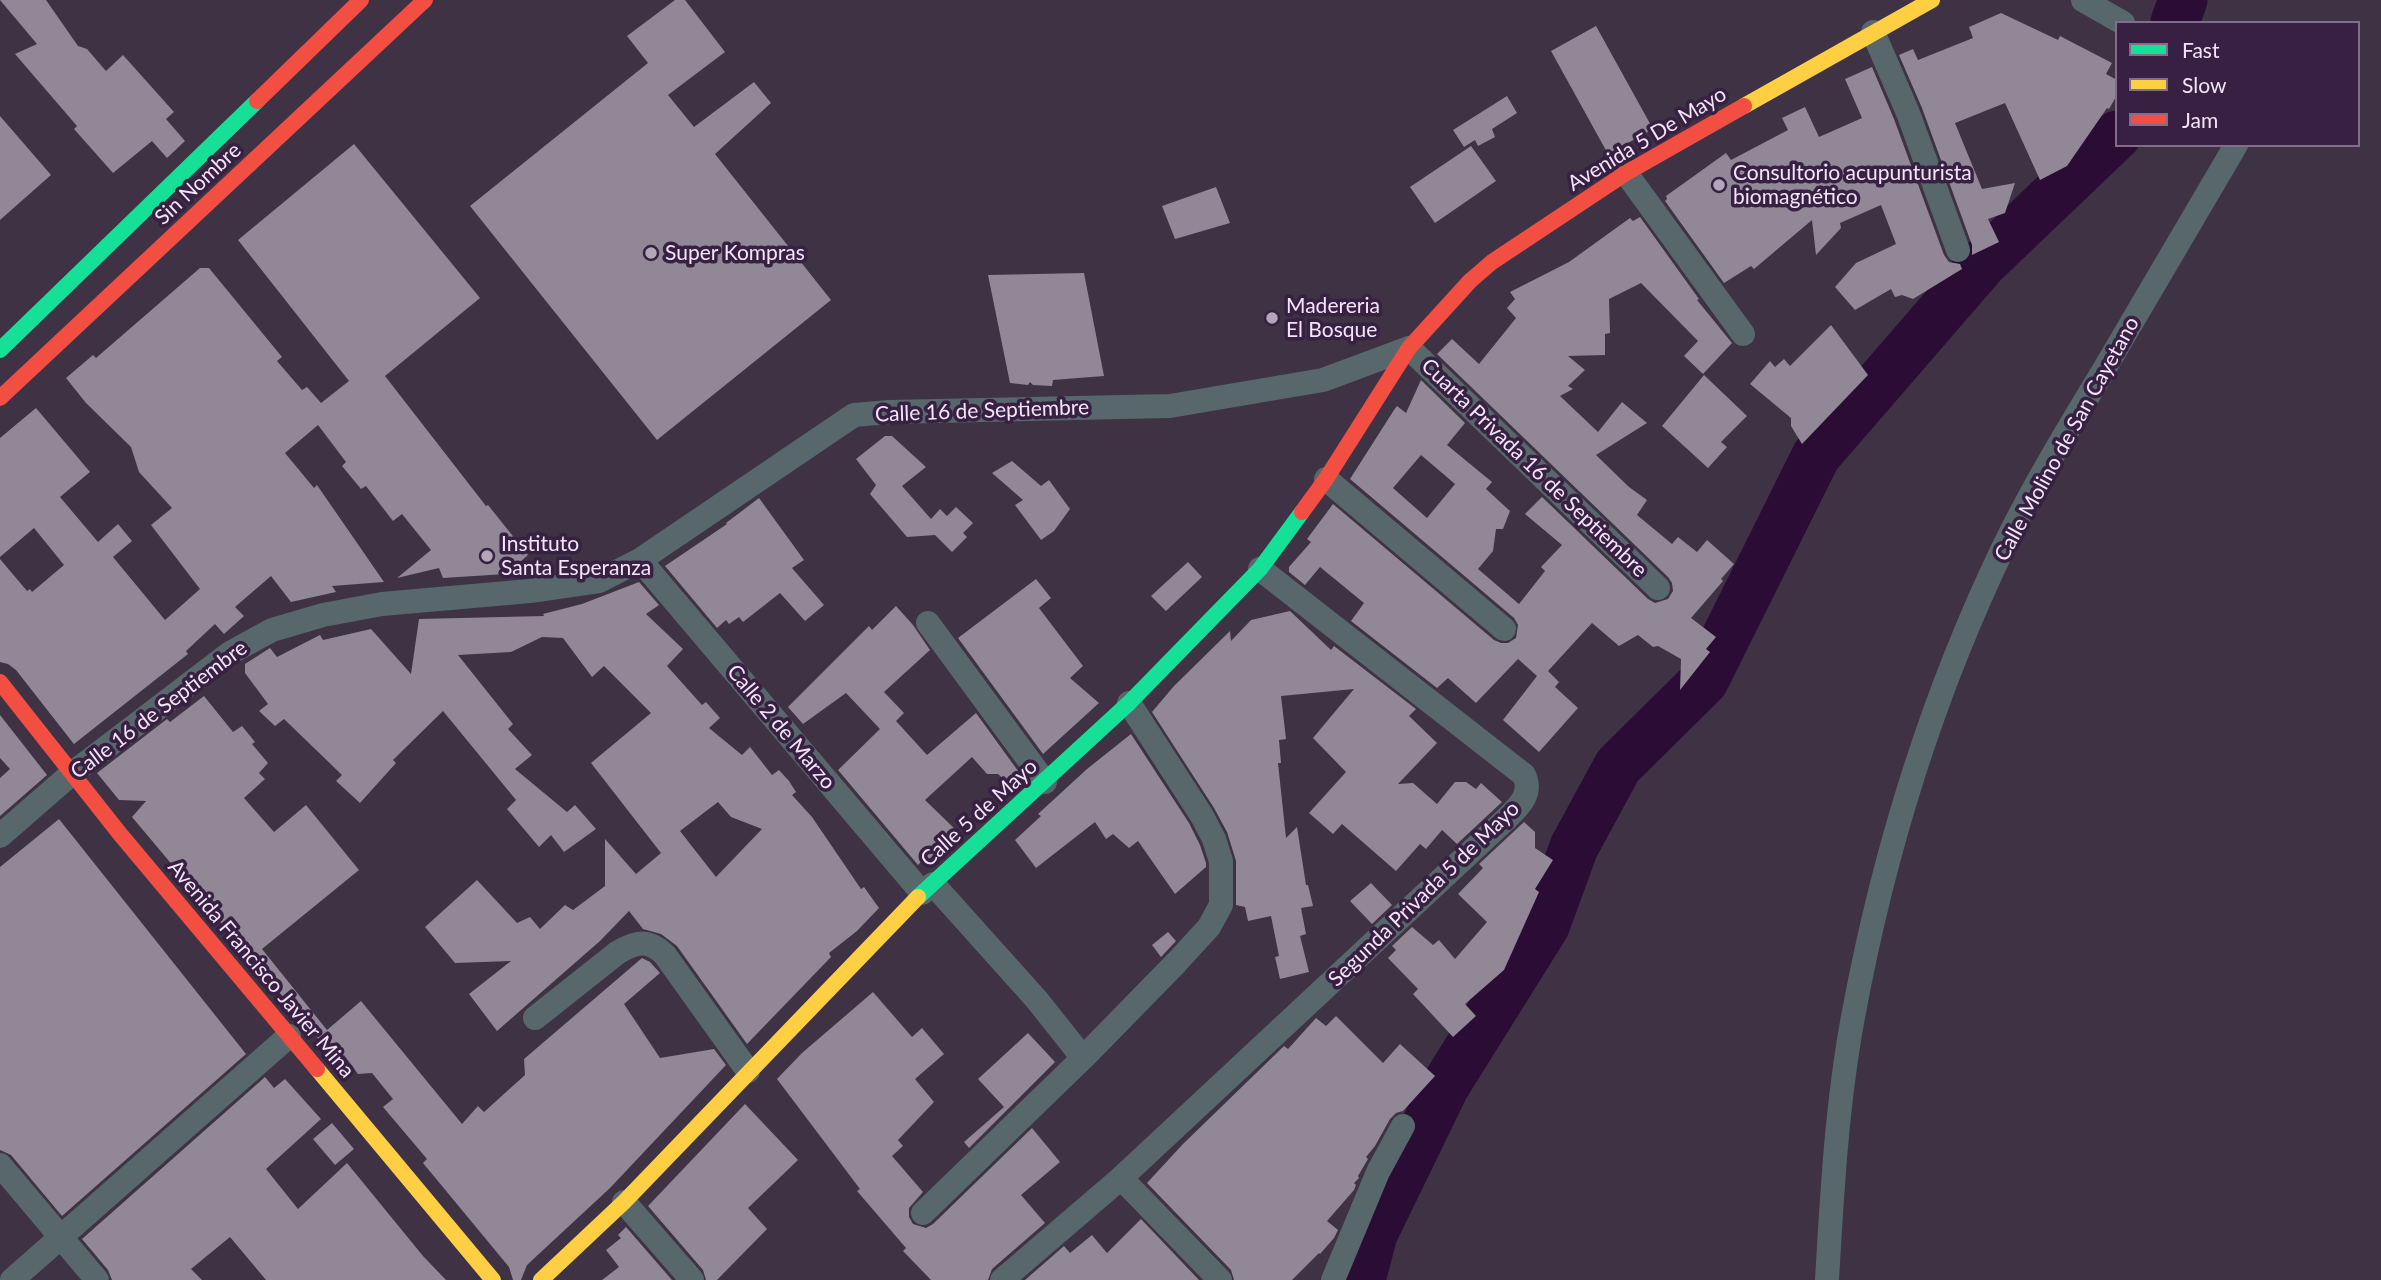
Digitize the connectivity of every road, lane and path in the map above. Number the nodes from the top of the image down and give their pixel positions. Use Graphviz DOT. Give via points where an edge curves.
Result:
graph roads {
  1 [pos="361,0"];
  2 [pos="425,0"];
  3 [pos="1931,0"];
  4 [pos="2083,0"];
  5 [pos="2121,14"];
  6 [pos="1873,32"];
  7 [pos="2235,147"];
  8 [pos="1626,173"];
  9 [pos="1958,250"];
  10 [pos="1743,334"];
  11 [pos="1409,348"];
  12 [pos="0,350"];
  13 [pos="0,398"];
  14 [pos="1326,478"];
  15 [pos="640,560"];
  16 [pos="1260,569"];
  17 [pos="1658,588"];
  18 [pos="928,623"];
  19 [pos="1504,629"];
  20 [pos="0,682"];
  21 [pos="1129,703"];
  22 [pos="70,775"];
  23 [pos="1045,782"];
  24 [pos="0,836"];
  25 [pos="928,888"];
  26 [pos="536,1018"];
  27 [pos="289,1036"];
  28 [pos="1083,1058"];
  29 [pos="748,1071"];
  30 [pos="1403,1126"];
  31 [pos="0,1165"];
  32 [pos="1121,1178"];
  33 [pos="624,1202"];
  34 [pos="923,1213"];
  35 [pos="62,1236"];
  36 [pos="12,1280"];
  37 [pos="97,1280"];
  38 [pos="493,1280"];
  39 [pos="541,1280"];
  40 [pos="692,1280"];
  41 [pos="1002,1280"];
  42 [pos="1220,1280"];
  43 [pos="1333,1280"];
  44 [pos="1827,1280"];
  1 -- 12 [label="street, Sin Nombre"];
  2 -- 13 [label="street, Sin Nombre"];
  3 -- 6 [label="street, Avenida 5 De Mayo"];
  4 -- 5 [label="street"];
  6 -- 8 [label="street, Avenida 5 De Mayo"];
  6 -- 9 [label="street"];
  7 -- 44 [label="street, Calle Molino de San Cayetano" via="2005,544 1965,632 1908,788 1853,1019"];
  8 -- 10 [label="street"];
  8 -- 11 [label="street, Avenida 5 De Mayo" via="1492,262"];
  11 -- 14 [label="street, Calle 5 de Mayo"];
  11 -- 15 [label="street, Calle 16 de Septiembre" via="1323,380 1170,406 854,415"];
  11 -- 17 [label="street, Cuarta Privada 16 de Septiembre"];
  14 -- 16 [label="street, Calle 5 de Mayo"];
  14 -- 19 [label="street"];
  15 -- 22 [label="street, Calle 16 de Septiembre" via="599,581 530,592 382,604 272,630 230,653"];
  15 -- 25 [label="street, Calle 2 de Marzo"];
  16 -- 21 [label="street, Calle 5 de Mayo"];
  16 -- 32 [label="street, Segunda Privada 5 de Mayo" via="1524,775 1528,788 1506,819"];
  18 -- 23 [label="street"];
  20 -- 22 [label="street, Avenida Francisco Javier Mina"];
  21 -- 23 [label="street, Calle 5 de Mayo"];
  21 -- 28 [label="street" via="1214,839 1222,861 1222,905 1209,927"];
  22 -- 24 [label="street, Calle 16 de Septiembre"];
  22 -- 27 [label="street, Avenida Francisco Javier Mina"];
  23 -- 25 [label="street, Calle 5 de Mayo"];
  25 -- 28 [label="street, Calle 2 de Marzo" via="1037,1000"];
  25 -- 29 [label="street, Calle 5 de Mayo"];
  26 -- 29 [label="street" via="617,953 641,942 655,945"];
  27 -- 35 [label="street"];
  27 -- 38 [label="street, Avenida Francisco Javier Mina"];
  28 -- 34 [label="street"];
  29 -- 33 [label="street, Calle 5 de Mayo"];
  30 -- 43 [label="street" via="1378,1172"];
  31 -- 35 [label="street"];
  32 -- 41 [label="street, Segunda Privada 5 de Mayo"];
  32 -- 42 [label="street"];
  33 -- 39 [label="street, Calle 5 de Mayo"];
  33 -- 40 [label="street"];
  35 -- 36 [label="street"];
  35 -- 37 [label="street"];
}
